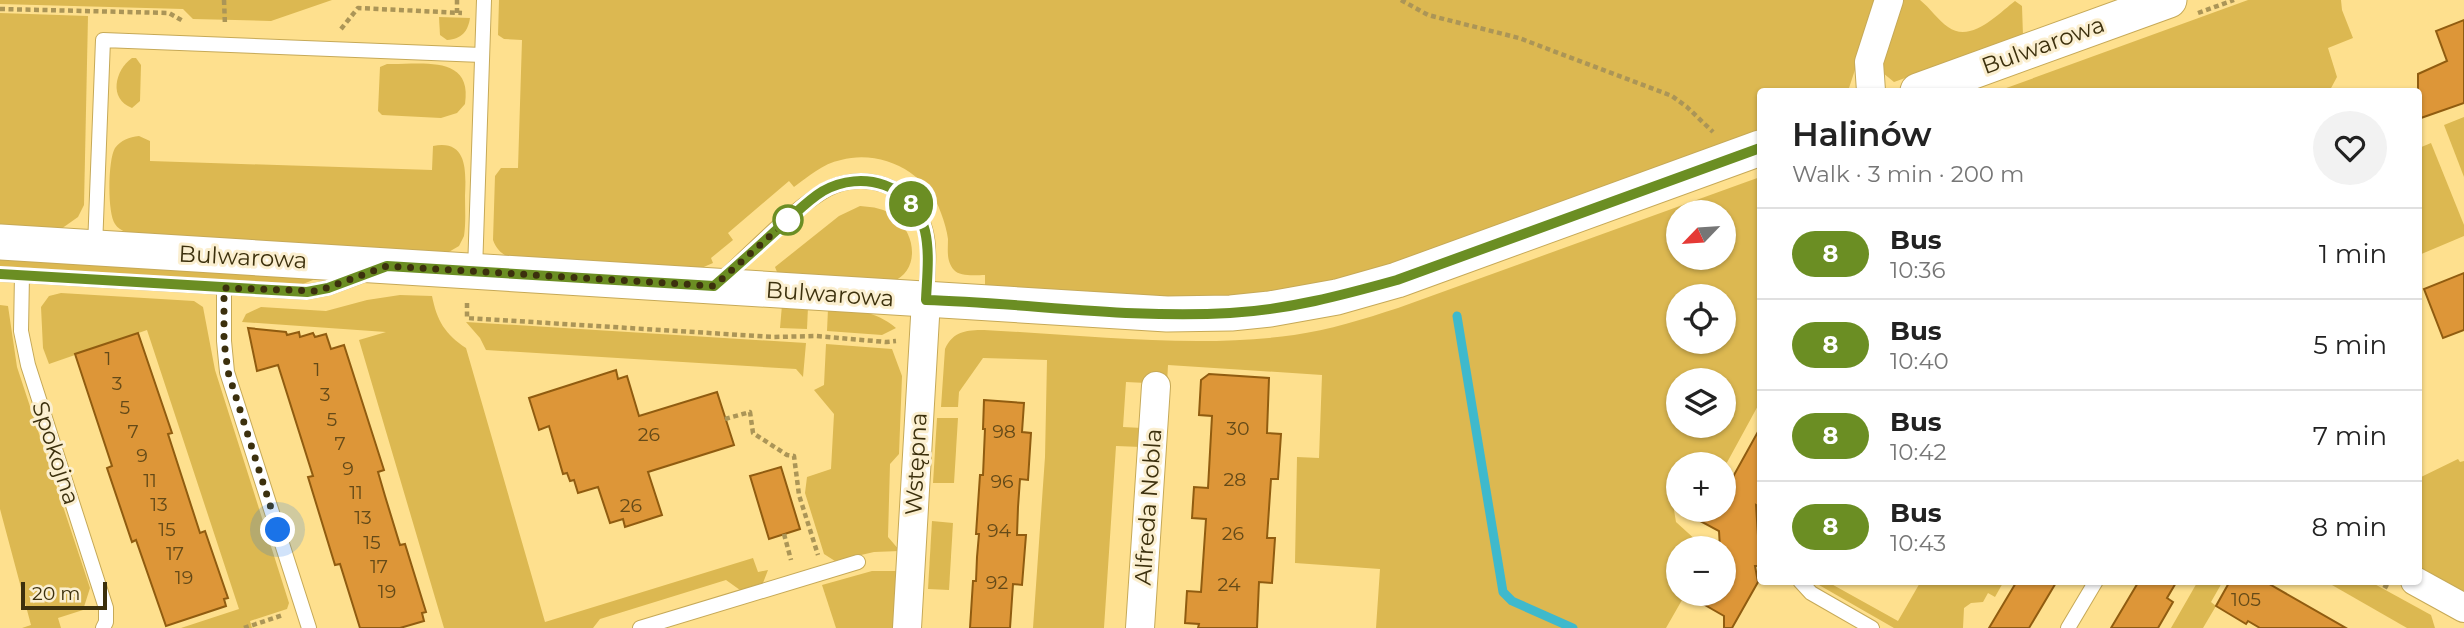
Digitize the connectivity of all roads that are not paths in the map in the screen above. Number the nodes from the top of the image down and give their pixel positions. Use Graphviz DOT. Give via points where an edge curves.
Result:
graph roads {
  1 [pos="1889,0"];
  2 [pos="2169,0"];
  3 [pos="484,7"];
  4 [pos="482,55"];
  5 [pos="1871,88"];
  6 [pos="1926,88"];
  7 [pos="1746,153"];
  8 [pos="0,242"];
  9 [pos="94,248"];
  10 [pos="387,266"];
  11 [pos="0,274"];
  12 [pos="22,275"];
  13 [pos="471,281"];
  14 [pos="714,286"];
  15 [pos="224,288"];
  16 [pos="926,300"];
  17 [pos="1156,386"];
  18 [pos="858,562"];
  19 [pos="2422,584"];
  20 [pos="1804,585"];
  21 [pos="2094,585"];
  22 [pos="2464,608"];
  23 [pos="103,628"];
  24 [pos="309,628"];
  25 [pos="640,628"];
  26 [pos="906,628"];
  27 [pos="1140,628"];
  28 [pos="1872,628"];
  29 [pos="2068,628"];
  1 -- 5 [label="street" via="1869,62"];
  2 -- 6 [label="street, Bulwarowa"];
  3 -- 4 [label="lane"];
  4 -- 9 [label="lane" via="103,40"];
  4 -- 13 [label="lane"];
  7 -- 16 [label="street, Bulwarowa" via="1397,280 1337,297 1231,313 1167,314"];
  8 -- 9 [label="street, Bulwarowa"];
  9 -- 10 [label="street, Bulwarowa"];
  10 -- 13 [label="street, Bulwarowa"];
  10 -- 15 [label="lane" via="318,291"];
  11 -- 12 [label="lane"];
  12 -- 15 [label="lane"];
  12 -- 23 [label="lane, Spokojna" via="23,346 106,608"];
  13 -- 14 [label="street, Bulwarowa"];
  14 -- 16 [label="street, Bulwarowa"];
  14 -- 16 [label="lane" via="821,192 844,183 869,181 896,189 917,212 927,248"];
  15 -- 24 [label="lane" via="228,372"];
  16 -- 26 [label="street, Wstępna"];
  17 -- 27 [label="street, Alfreda Nobla"];
  18 -- 25 [label="lane"];
  19 -- 22 [label="street"];
  20 -- 28 [label="lane"];
  21 -- 29 [label="lane"];
}
